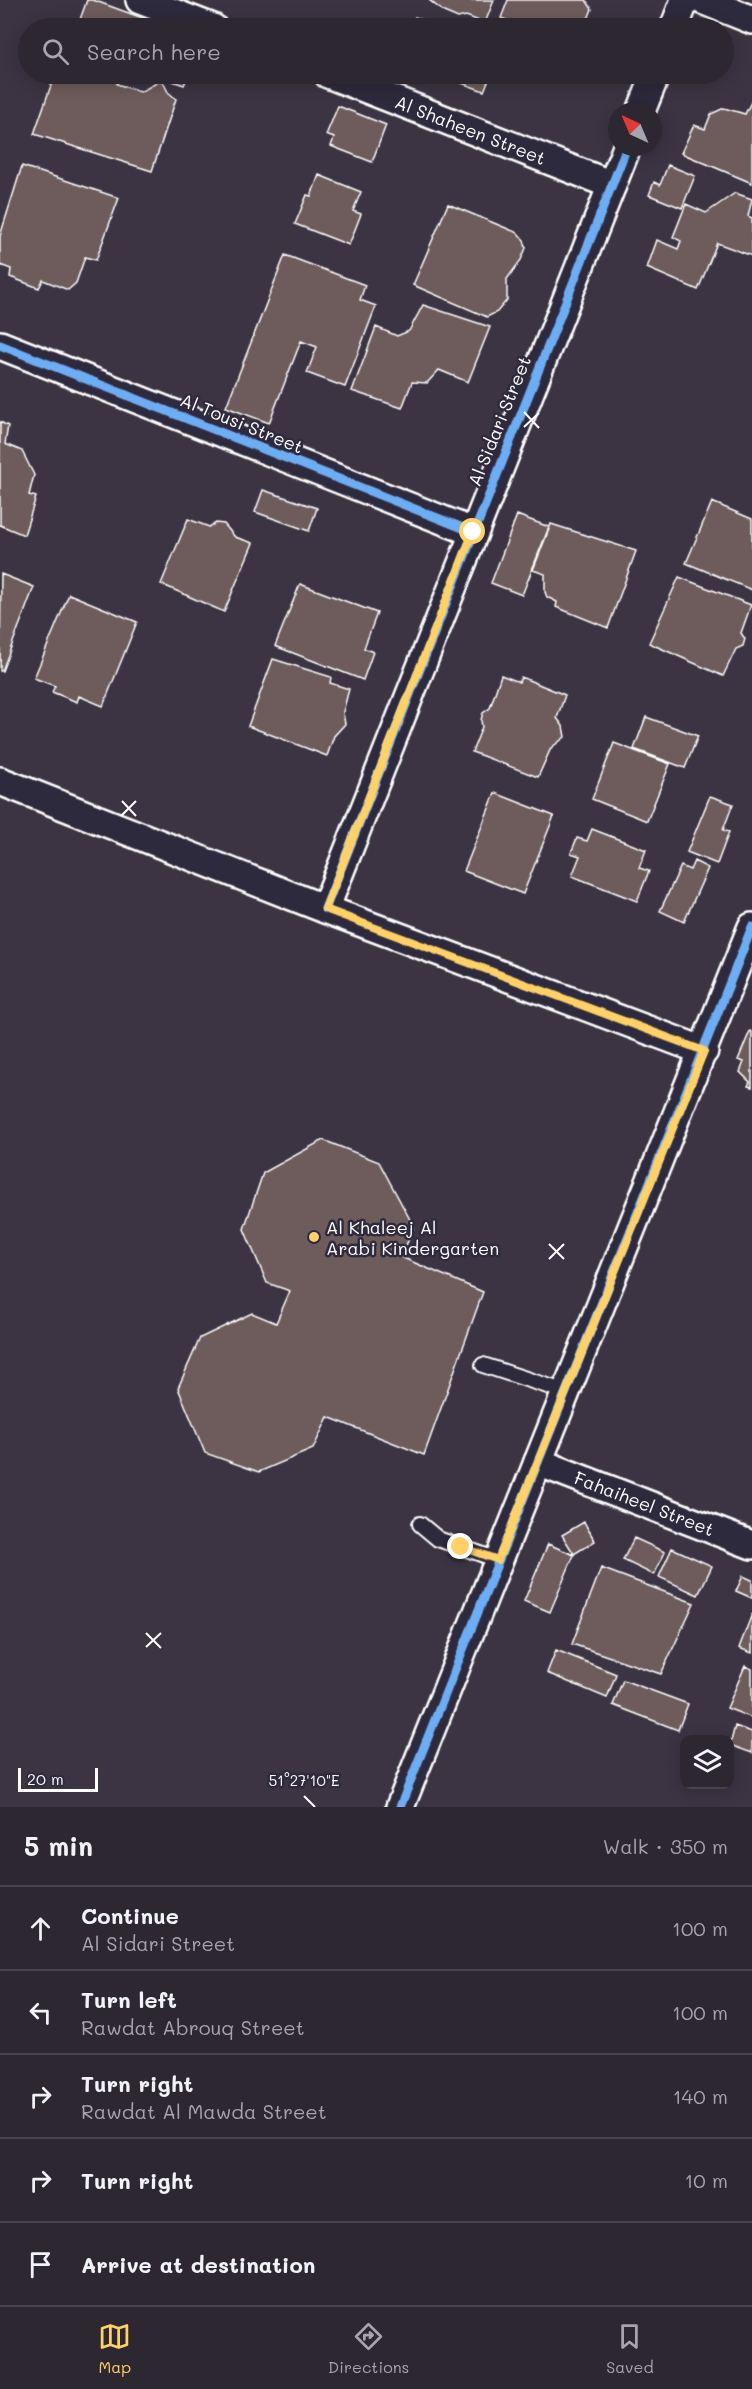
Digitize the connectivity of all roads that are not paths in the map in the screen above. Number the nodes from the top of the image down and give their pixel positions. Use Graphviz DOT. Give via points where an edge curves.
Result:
graph roads {
  1 [pos="141,0"];
  2 [pos="685,0"];
  3 [pos="702,0"];
  4 [pos="187,18"];
  5 [pos="678,18"];
  6 [pos="752,20"];
  7 [pos="354,84"];
  8 [pos="652,84"];
  9 [pos="645,102"];
  10 [pos="623,156"];
  11 [pos="612,184"];
  12 [pos="0,345"];
  13 [pos="473,532"];
  14 [pos="0,781"];
  15 [pos="325,909"];
  16 [pos="752,927"];
  17 [pos="704,1051"];
  18 [pos="483,1365"];
  19 [pos="566,1392"];
  20 [pos="538,1462"];
  21 [pos="420,1524"];
  22 [pos="752,1545"];
  23 [pos="498,1560"];
  24 [pos="400,1807"];
  1 -- 4 [label="street"];
  2 -- 5 [label="street"];
  3 -- 6 [label="street"];
  7 -- 11 [label="street, Al Shaheen Street"];
  8 -- 9 [label="street"];
  10 -- 11 [label="street, Al Sidari Street"];
  11 -- 13 [label="street, Al Sidari Street"];
  12 -- 13 [label="street, Al Tousi Street"];
  13 -- 15 [label="street, Al Sidari Street"];
  14 -- 15 [label="street"];
  15 -- 17 [label="street"];
  16 -- 17 [label="street"];
  17 -- 19 [label="street"];
  18 -- 19 [label="lane"];
  19 -- 20 [label="street"];
  20 -- 22 [label="street, Fahaiheel Street"];
  20 -- 23 [label="street"];
  21 -- 23 [label="lane" via="438,1539"];
  23 -- 24 [label="street"];
}
